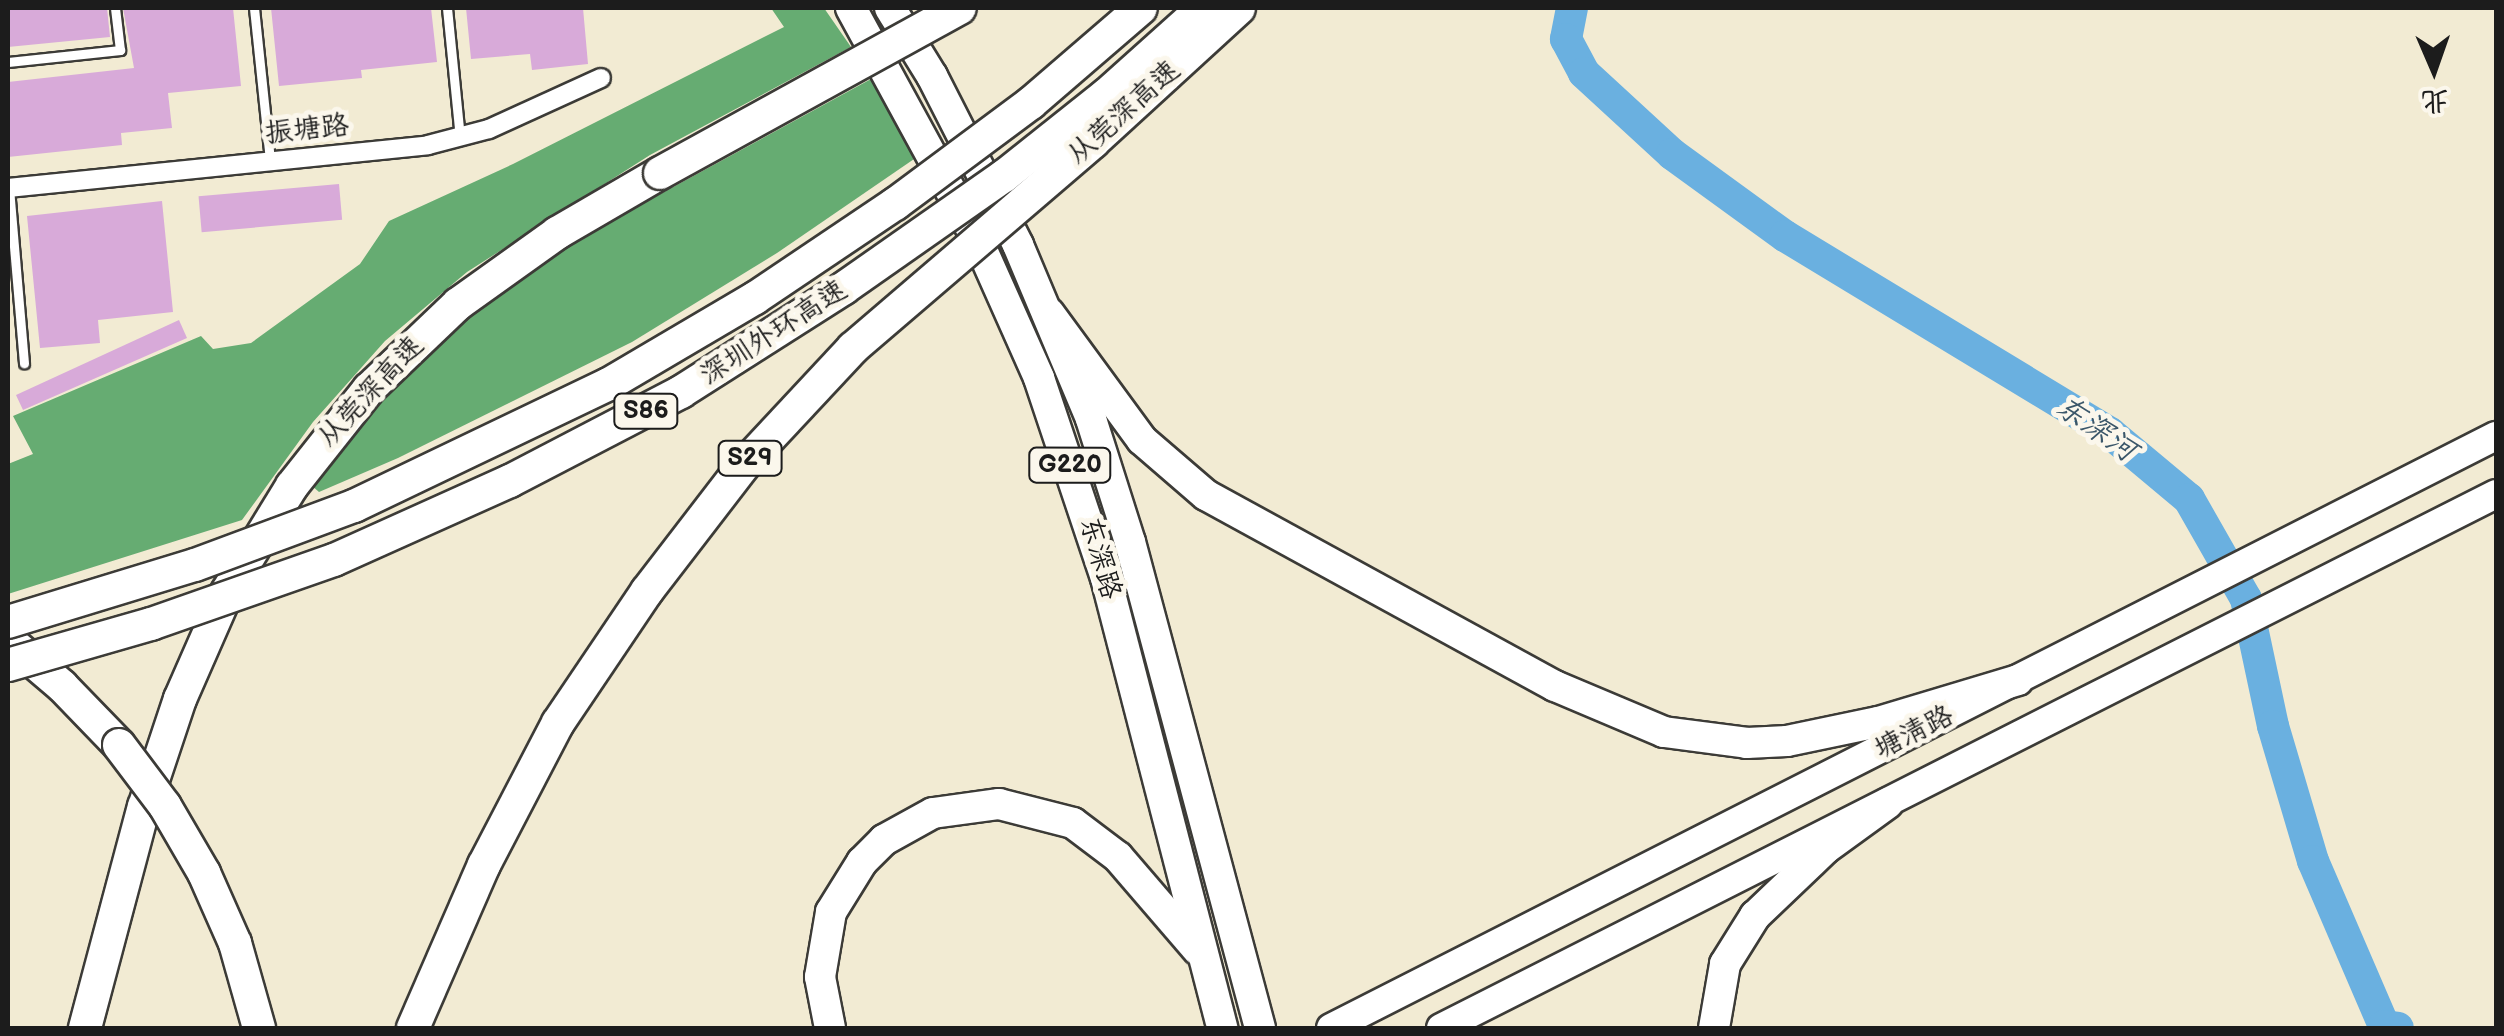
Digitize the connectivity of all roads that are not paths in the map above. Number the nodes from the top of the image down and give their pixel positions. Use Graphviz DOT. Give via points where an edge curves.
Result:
graph roads {
  1 [pos="115,8"];
  2 [pos="254,8"];
  3 [pos="447,8"];
  4 [pos="851,8"];
  5 [pos="890,8"];
  6 [pos="960,8"];
  7 [pos="1141,8"];
  8 [pos="1203,8"];
  9 [pos="1239,8"];
  10 [pos="8,62"];
  11 [pos="600,78"];
  12 [pos="460,138"];
  13 [pos="270,161"];
  14 [pos="8,188"];
  15 [pos="1048,312"];
  16 [pos="24,363"];
  17 [pos="2496,436"];
  18 [pos="2496,494"];
  19 [pos="8,622"];
  20 [pos="8,640"];
  21 [pos="8,665"];
  22 [pos="2018,680"];
  23 [pos="1888,802"];
  24 [pos="1204,956"];
  25 [pos="85,1028"];
  26 [pos="259,1028"];
  27 [pos="413,1028"];
  28 [pos="830,1028"];
  29 [pos="1222,1028"];
  30 [pos="1260,1028"];
  31 [pos="1330,1028"];
  32 [pos="1442,1028"];
  33 [pos="1714,1028"];
  1 -- 10 [label="lane" via="120,50"];
  2 -- 13 [label="lane"];
  3 -- 12 [label="lane"];
  4 -- 24 [label="highway, 东深路 / G220" via="980,243 1039,378 1106,578"];
  5 -- 15 [label="highway, 东深路 / G220" via="976,158"];
  6 -- 25 [label="highway, 从莞深高速, bridge" via="525,255 427,331 360,400 292,486 227,592 180,699"];
  7 -- 19 [label="highway, 深圳外环高速 / S86, bridge" via="1031,103 894,204 609,384 354,506 213,559"];
  8 -- 21 [label="highway, 深圳外环高速 / S86, bridge" via="991,185 681,392 495,488 334,560"];
  9 -- 27 [label="highway, 从莞深高速 / S29, bridge" via="853,348 744,465 558,723 484,865"];
  11 -- 12 [label="street, 振塘路"];
  12 -- 13 [label="street, 振塘路"];
  13 -- 14 [label="street, 振塘路"];
  14 -- 16 [label="lane"];
  15 -- 22 [label="highway" via="1142,440 1206,496 1556,686 1664,732 1787,741"];
  15 -- 30 [label="highway, 东深路 / G220" via="1130,542"];
  17 -- 22 [label="main road, 塘清路"];
  18 -- 23 [label="main road, 塘清路"];
  20 -- 26 [label="highway, bridge" via="119,745 164,806 235,943"];
  22 -- 31 [label="main road, 塘清路"];
  23 -- 32 [label="main road, 塘清路"];
  23 -- 33 [label="highway" via="1825,849 1755,916 1726,964"];
  24 -- 28 [label="highway" via="1118,857 1073,823 999,804 933,813 884,840 831,912 820,978"];
  24 -- 29 [label="highway, 东深路 / G220"];
}
